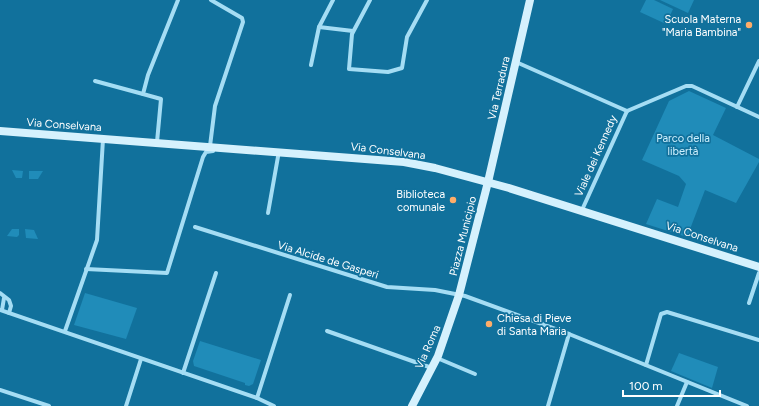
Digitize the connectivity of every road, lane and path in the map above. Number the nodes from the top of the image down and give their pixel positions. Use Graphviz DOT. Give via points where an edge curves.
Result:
graph roads {
  1 [pos="178,0"];
  2 [pos="212,0"];
  3 [pos="333,0"];
  4 [pos="370,0"];
  5 [pos="426,0"];
  6 [pos="530,0"];
  7 [pos="319,27"];
  8 [pos="353,31"];
  9 [pos="759,61"];
  10 [pos="516,62"];
  11 [pos="311,65"];
  12 [pos="95,81"];
  13 [pos="143,94"];
  14 [pos="737,107"];
  15 [pos="627,111"];
  16 [pos="759,118"];
  17 [pos="0,131"];
  18 [pos="103,139"];
  19 [pos="157,142"];
  20 [pos="210,146"];
  21 [pos="230,148"];
  22 [pos="279,151"];
  23 [pos="488,182"];
  24 [pos="582,210"];
  25 [pos="268,213"];
  26 [pos="195,227"];
  27 [pos="759,267"];
  28 [pos="86,269"];
  29 [pos="216,273"];
  30 [pos="759,273"];
  31 [pos="0,293"];
  32 [pos="290,295"];
  33 [pos="459,295"];
  34 [pos="4,297"];
  35 [pos="749,303"];
  36 [pos="1,310"];
  37 [pos="9,313"];
  38 [pos="65,331"];
  39 [pos="327,331"];
  40 [pos="569,334"];
  41 [pos="759,340"];
  42 [pos="141,358"];
  43 [pos="437,358"];
  44 [pos="646,365"];
  45 [pos="432,368"];
  46 [pos="183,373"];
  47 [pos="475,374"];
  48 [pos="687,382"];
  49 [pos="0,390"];
  50 [pos="257,398"];
  51 [pos="414,405"];
  52 [pos="49,406"];
  53 [pos="126,406"];
  54 [pos="272,406"];
  55 [pos="548,406"];
  56 [pos="677,406"];
  57 [pos="747,406"];
  1 -- 13 [label="street"];
  2 -- 20 [label="street" via="242,18 243,22 215,106"];
  3 -- 7 [label="street"];
  4 -- 8 [label="street"];
  5 -- 8 [label="street" via="407,37 402,68 388,72 349,69"];
  6 -- 10 [label="main road, Via Terradura"];
  7 -- 8 [label="street"];
  7 -- 11 [label="street"];
  9 -- 14 [label="street"];
  10 -- 15 [label="street"];
  10 -- 23 [label="main road, Via Terradura"];
  12 -- 13 [label="street"];
  13 -- 19 [label="street" via="161,99"];
  14 -- 15 [label="street, Viale dei Kennedy" via="703,90 686,86"];
  14 -- 16 [label="street, Viale dei Kennedy"];
  15 -- 24 [label="street, Viale dei Kennedy"];
  17 -- 18 [label="main road, Via Conselvana"];
  18 -- 19 [label="main road, Via Conselvana"];
  18 -- 28 [label="street" via="97,240"];
  19 -- 20 [label="main road, Via Conselvana"];
  20 -- 21 [label="main road, Via Conselvana"];
  21 -- 22 [label="main road, Via Conselvana"];
  21 -- 28 [label="street" via="224,152 209,151 204,154 167,273"];
  22 -- 23 [label="main road, Via Conselvana" via="404,162"];
  22 -- 25 [label="street"];
  23 -- 24 [label="main road, Via Conselvana"];
  23 -- 33 [label="main road, Piazza Municipio"];
  24 -- 27 [label="main road, Via Conselvana"];
  26 -- 33 [label="street, Via Alcide de Gasperi" via="387,287 435,290"];
  28 -- 38 [label="street"];
  29 -- 46 [label="street"];
  30 -- 35 [label="street"];
  31 -- 34 [label="street"];
  32 -- 50 [label="street"];
  33 -- 40 [label="street, Via Alcide de Gasperi"];
  33 -- 43 [label="main road, Via Roma"];
  34 -- 36 [label="street"];
  34 -- 37 [label="street" via="12,306"];
  36 -- 37 [label="street"];
  37 -- 38 [label="street"];
  38 -- 42 [label="street"];
  39 -- 45 [label="street"];
  40 -- 44 [label="street, Via Alcide de Gasperi"];
  40 -- 55 [label="street"];
  41 -- 44 [label="street" via="667,312 662,314"];
  42 -- 46 [label="street"];
  42 -- 53 [label="street"];
  43 -- 45 [label="main road, Via Roma"];
  43 -- 47 [label="street"];
  44 -- 48 [label="street, Via Alcide de Gasperi"];
  45 -- 51 [label="main road, Via Roma"];
  46 -- 50 [label="street"];
  48 -- 56 [label="street"];
  48 -- 57 [label="street, Via Alcide de Gasperi"];
  49 -- 52 [label="street"];
  50 -- 54 [label="street"];
}
